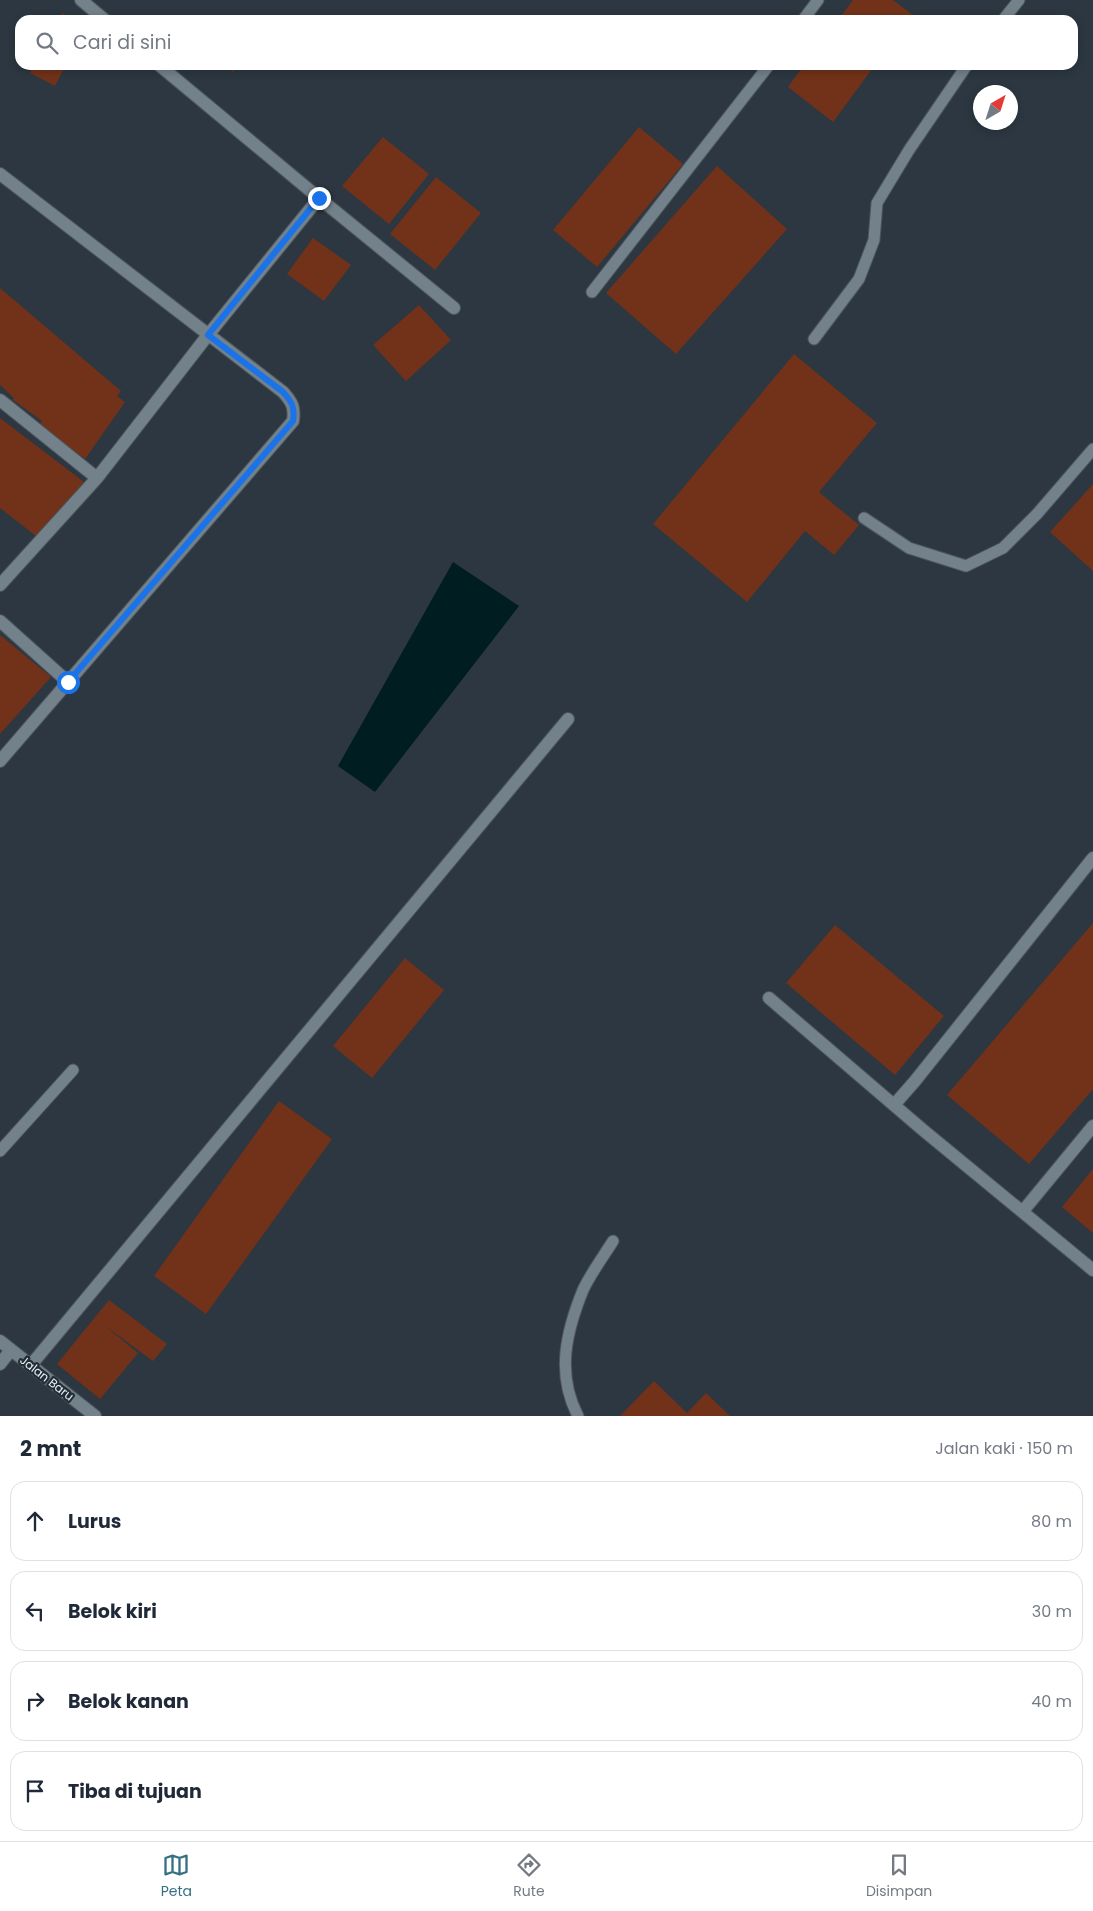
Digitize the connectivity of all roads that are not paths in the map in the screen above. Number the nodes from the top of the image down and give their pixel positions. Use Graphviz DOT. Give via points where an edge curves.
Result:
graph roads {
  1 [pos="81,0"];
  2 [pos="818,0"];
  3 [pos="1019,0"];
  4 [pos="99,15"];
  5 [pos="807,15"];
  6 [pos="1007,15"];
  7 [pos="165,70"];
  8 [pos="765,70"];
  9 [pos="964,70"];
  10 [pos="0,174"];
  11 [pos="319,198"];
  12 [pos="592,292"];
  13 [pos="454,308"];
  14 [pos="208,335"];
  15 [pos="814,339"];
  16 [pos="0,400"];
  17 [pos="1093,449"];
  18 [pos="98,478"];
  19 [pos="864,518"];
  20 [pos="0,585"];
  21 [pos="0,621"];
  22 [pos="68,682"];
  23 [pos="568,719"];
  24 [pos="0,761"];
  25 [pos="1093,858"];
  26 [pos="769,998"];
  27 [pos="73,1070"];
  28 [pos="894,1105"];
  29 [pos="1093,1126"];
  30 [pos="0,1151"];
  31 [pos="1023,1212"];
  32 [pos="613,1241"];
  33 [pos="1093,1270"];
  34 [pos="0,1340"];
  35 [pos="11,1350"];
  36 [pos="0,1364"];
  37 [pos="31,1365"];
  38 [pos="95,1416"];
  39 [pos="578,1416"];
  1 -- 4 [label="street"];
  2 -- 5 [label="lane"];
  3 -- 6 [label="lane"];
  7 -- 11 [label="street"];
  8 -- 12 [label="lane"];
  9 -- 15 [label="lane" via="877,202 874,240 859,279"];
  10 -- 14 [label="street"];
  11 -- 13 [label="street"];
  11 -- 14 [label="street"];
  14 -- 18 [label="street"];
  14 -- 22 [label="street" via="283,392 295,410 293,421"];
  16 -- 18 [label="street"];
  17 -- 19 [label="lane" via="1003,548 966,566 909,548"];
  18 -- 20 [label="street"];
  21 -- 22 [label="street"];
  22 -- 24 [label="street"];
  23 -- 37 [label="street"];
  25 -- 28 [label="street"];
  26 -- 28 [label="street"];
  27 -- 30 [label="lane"];
  28 -- 31 [label="street"];
  29 -- 31 [label="street"];
  31 -- 33 [label="street"];
  32 -- 39 [label="lane" via="584,1290 566,1344 564,1372 570,1401"];
  34 -- 35 [label="street, Jalan Baru"];
  35 -- 36 [label="street"];
  35 -- 37 [label="street, Jalan Baru"];
  37 -- 38 [label="street, Jalan Baru"];
}
